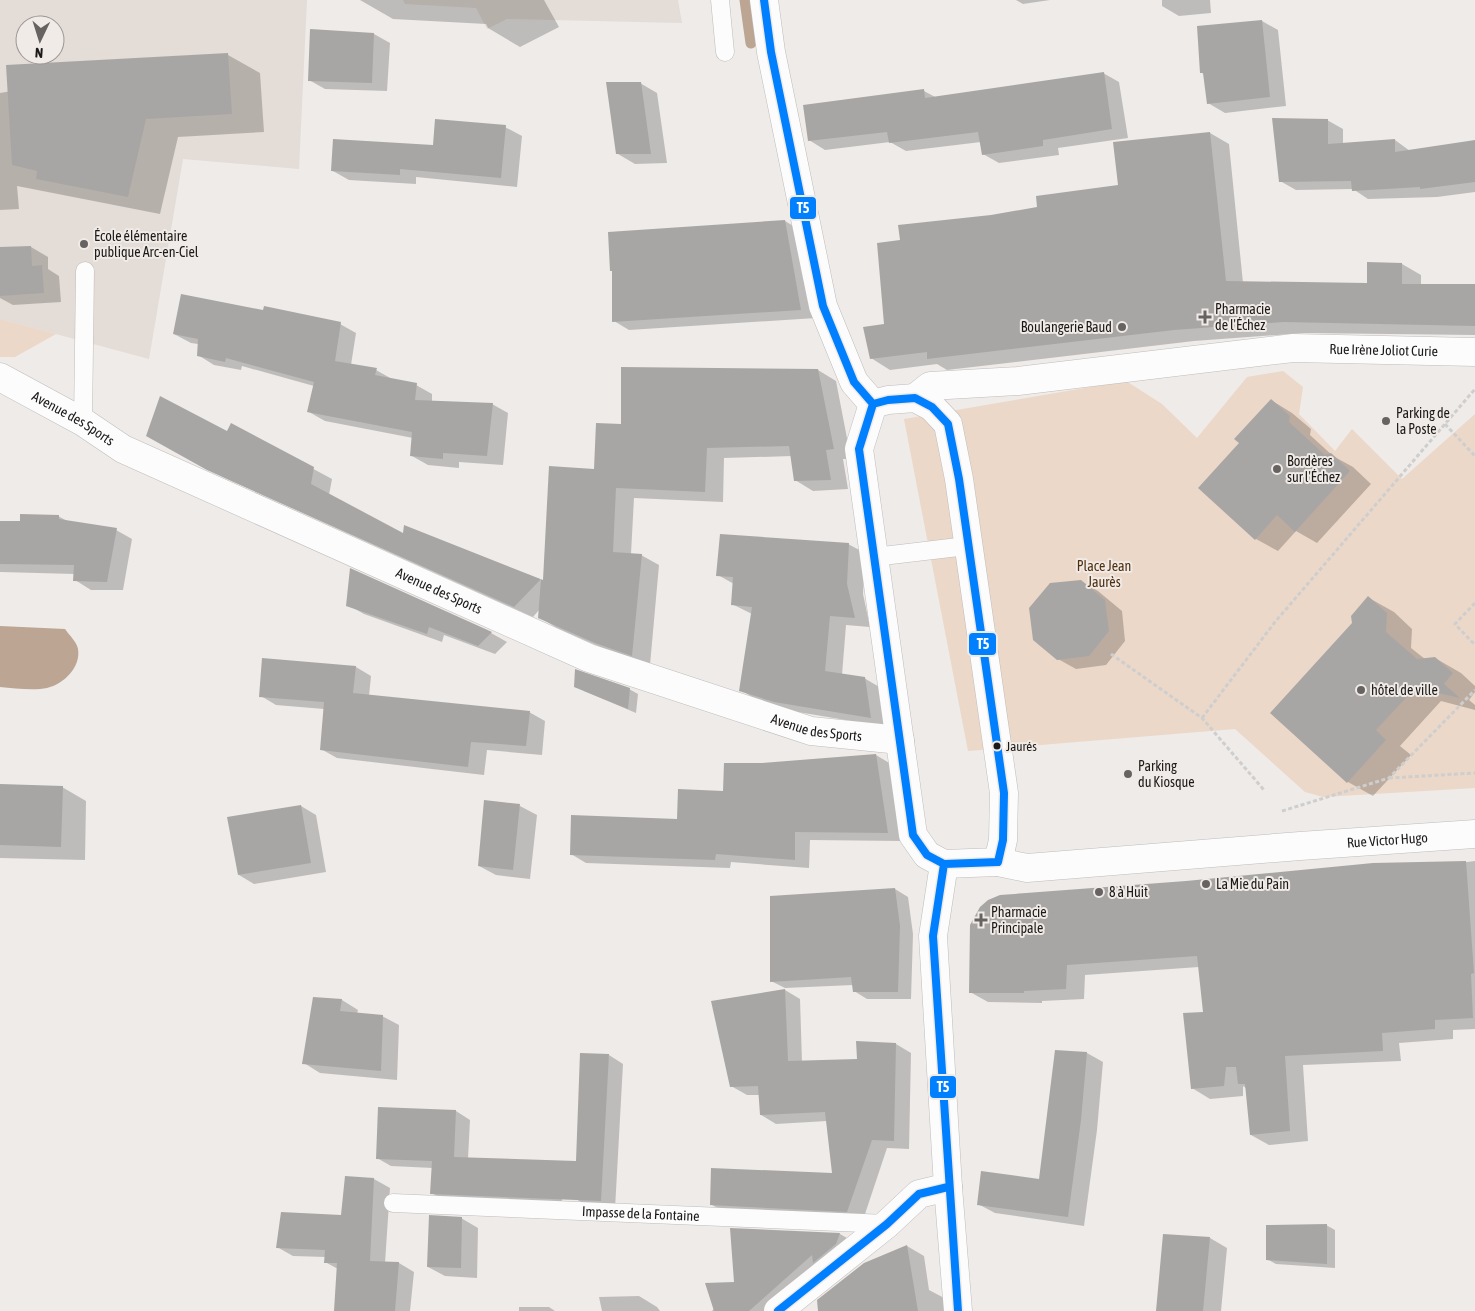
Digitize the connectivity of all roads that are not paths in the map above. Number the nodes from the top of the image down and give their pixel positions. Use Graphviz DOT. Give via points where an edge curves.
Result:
graph roads {
  1 [pos="720,0"];
  2 [pos="764,0"];
  3 [pos="725,52"];
  4 [pos="85,271"];
  5 [pos="1475,352"];
  6 [pos="0,376"];
  7 [pos="916,398"];
  8 [pos="874,404"];
  9 [pos="83,422"];
  10 [pos="967,546"];
  11 [pos="874,556"];
  12 [pos="900,740"];
  13 [pos="1475,834"];
  14 [pos="998,862"];
  15 [pos="944,864"];
  16 [pos="948,1187"];
  17 [pos="393,1203"];
  18 [pos="887,1224"];
  19 [pos="778,1311"];
  20 [pos="958,1311"];
  1 -- 3 [label="lane"];
  2 -- 8 [label="street" via="771,52 823,306 854,382"];
  4 -- 9 [label="lane"];
  5 -- 7 [label="street, Rue Irène Joliot Curie" via="1293,348 1018,381 930,386"];
  6 -- 9 [label="street, Avenue des Sports"];
  7 -- 8 [label="street"];
  7 -- 10 [label="street" via="932,407 948,424"];
  8 -- 11 [label="street" via="859,450"];
  9 -- 12 [label="street, Avenue des Sports" via="122,449 589,658 811,731"];
  10 -- 11 [label="lane"];
  10 -- 14 [label="street" via="1004,793 1003,840"];
  11 -- 12 [label="street"];
  12 -- 15 [label="street" via="913,835 927,855"];
  13 -- 14 [label="street, Rue Victor Hugo" via="1028,868"];
  14 -- 15 [label="street"];
  15 -- 16 [label="street" via="933,936"];
  16 -- 18 [label="street" via="919,1194"];
  16 -- 20 [label="street"];
  17 -- 18 [label="lane, Impasse de la Fontaine"];
  18 -- 19 [label="street"];
}
